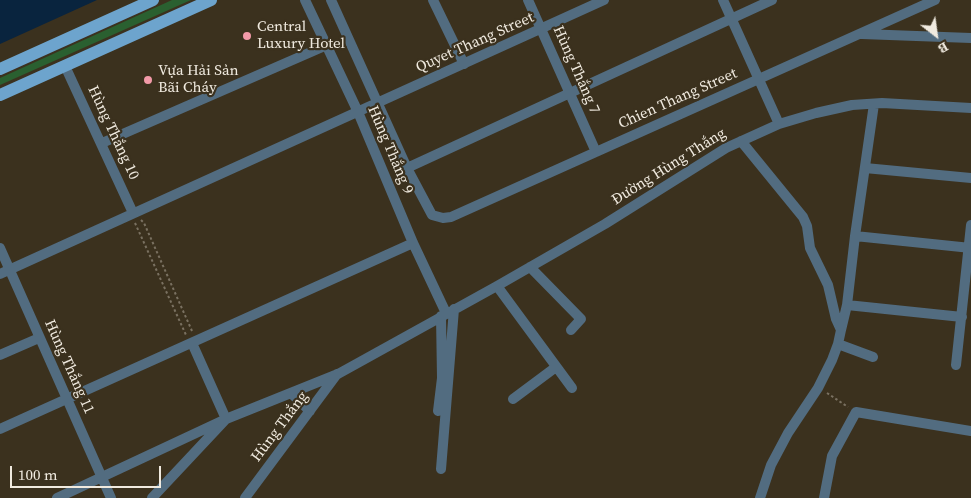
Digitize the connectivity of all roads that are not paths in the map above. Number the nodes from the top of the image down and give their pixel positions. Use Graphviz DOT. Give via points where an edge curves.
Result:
graph roads {
  1 [pos="153,0"];
  2 [pos="212,0"];
  3 [pos="305,0"];
  4 [pos="331,0"];
  5 [pos="433,0"];
  6 [pos="528,0"];
  7 [pos="604,0"];
  8 [pos="723,0"];
  9 [pos="772,0"];
  10 [pos="936,0"];
  11 [pos="731,18"];
  12 [pos="541,30"];
  13 [pos="860,34"];
  14 [pos="971,38"];
  15 [pos="327,45"];
  16 [pos="464,64"];
  17 [pos="65,66"];
  18 [pos="0,69"];
  19 [pos="759,79"];
  20 [pos="569,93"];
  21 [pos="0,95"];
  22 [pos="378,103"];
  23 [pos="874,104"];
  24 [pos="971,108"];
  25 [pos="358,112"];
  26 [pos="779,124"];
  27 [pos="741,141"];
  28 [pos="102,143"];
  29 [pos="596,152"];
  30 [pos="407,168"];
  31 [pos="865,168"];
  32 [pos="971,178"];
  33 [pos="133,213"];
  34 [pos="971,225"];
  35 [pos="855,236"];
  36 [pos="413,243"];
  37 [pos="0,248"];
  38 [pos="969,248"];
  39 [pos="530,267"];
  40 [pos="5,271"];
  41 [pos="497,286"];
  42 [pos="848,305"];
  43 [pos="447,313"];
  44 [pos="962,317"];
  45 [pos="571,330"];
  46 [pos="841,330"];
  47 [pos="39,338"];
  48 [pos="192,343"];
  49 [pos="838,344"];
  50 [pos="0,355"];
  51 [pos="873,357"];
  52 [pos="956,365"];
  53 [pos="556,367"];
  54 [pos="338,374"];
  55 [pos="572,388"];
  56 [pos="291,393"];
  57 [pos="66,399"];
  58 [pos="513,399"];
  59 [pos="310,411"];
  60 [pos="438,411"];
  61 [pos="226,419"];
  62 [pos="0,429"];
  63 [pos="971,431"];
  64 [pos="441,468"];
  65 [pos="102,478"];
  66 [pos="57,498"];
  67 [pos="110,498"];
  68 [pos="152,498"];
  69 [pos="245,498"];
  70 [pos="760,498"];
  71 [pos="824,498"];
  1 -- 18 [label="main road"];
  2 -- 17 [label="main road"];
  3 -- 15 [label="street, Hùng Thắng 9"];
  4 -- 22 [label="street"];
  5 -- 16 [label="street"];
  6 -- 12 [label="street, Hùng Thắng 7"];
  7 -- 12 [label="street, Quyet Thang Street"];
  8 -- 11 [label="street"];
  9 -- 11 [label="street"];
  10 -- 13 [label="street, Chien Thang Street"];
  11 -- 19 [label="street"];
  11 -- 20 [label="street"];
  12 -- 16 [label="street, Quyet Thang Street"];
  12 -- 20 [label="street, Hùng Thắng 7"];
  13 -- 14 [label="street"];
  13 -- 19 [label="street, Chien Thang Street"];
  15 -- 25 [label="street, Hùng Thắng 9"];
  15 -- 28 [label="street"];
  16 -- 22 [label="street, Quyet Thang Street"];
  17 -- 21 [label="main road"];
  17 -- 28 [label="street, Hùng Thắng 10"];
  19 -- 26 [label="street"];
  19 -- 29 [label="street, Chien Thang Street"];
  20 -- 29 [label="street, Hùng Thắng 7"];
  20 -- 30 [label="street"];
  22 -- 25 [label="street, Quyet Thang Street"];
  22 -- 30 [label="street"];
  23 -- 24 [label="street"];
  23 -- 26 [label="street" via="816,112"];
  23 -- 31 [label="street"];
  25 -- 33 [label="street, Quyet Thang Street"];
  25 -- 36 [label="street, Hùng Thắng 9"];
  26 -- 27 [label="street"];
  27 -- 39 [label="street, Đường Hùng Thắng"];
  27 -- 46 [label="street, Đường Hùng Thắng" via="803,217 809,245 828,285"];
  28 -- 33 [label="street, Hùng Thắng 10"];
  29 -- 30 [label="street, Chien Thang Street" via="443,218 432,215"];
  31 -- 32 [label="street"];
  31 -- 35 [label="street"];
  33 -- 40 [label="street, Quyet Thang Street"];
  34 -- 38 [label="street"];
  35 -- 38 [label="street"];
  35 -- 42 [label="street"];
  36 -- 43 [label="street, Hùng Thắng 9"];
  36 -- 48 [label="street"];
  37 -- 40 [label="street, Hùng Thắng 11"];
  38 -- 44 [label="street"];
  39 -- 41 [label="street, Đường Hùng Thắng"];
  39 -- 45 [label="street" via="581,319"];
  40 -- 47 [label="street, Hùng Thắng 11"];
  41 -- 43 [label="street, Đường Hùng Thắng"];
  41 -- 53 [label="street"];
  42 -- 44 [label="street"];
  42 -- 46 [label="street"];
  43 -- 54 [label="street, Đường Hùng Thắng"];
  43 -- 60 [label="street"];
  43 -- 64 [label="street"];
  44 -- 52 [label="street"];
  46 -- 49 [label="street"];
  47 -- 50 [label="street"];
  47 -- 57 [label="street, Hùng Thắng 11"];
  48 -- 57 [label="street"];
  48 -- 61 [label="street"];
  49 -- 51 [label="street"];
  49 -- 70 [label="street" via="818,388 771,466"];
  53 -- 55 [label="street"];
  53 -- 58 [label="street"];
  54 -- 56 [label="street, Đường Hùng Thắng"];
  54 -- 59 [label="street, Hùng Thắng"];
  56 -- 59 [label="street"];
  56 -- 61 [label="street, Đường Hùng Thắng"];
  57 -- 62 [label="street"];
  57 -- 65 [label="street, Hùng Thắng 11"];
  59 -- 69 [label="street, Hùng Thắng"];
  61 -- 65 [label="street, Đường Hùng Thắng"];
  61 -- 68 [label="street"];
  63 -- 71 [label="street" via="856,412 832,456"];
  65 -- 66 [label="street, Đường Hùng Thắng"];
  65 -- 67 [label="street, Hùng Thắng 11"];
}
